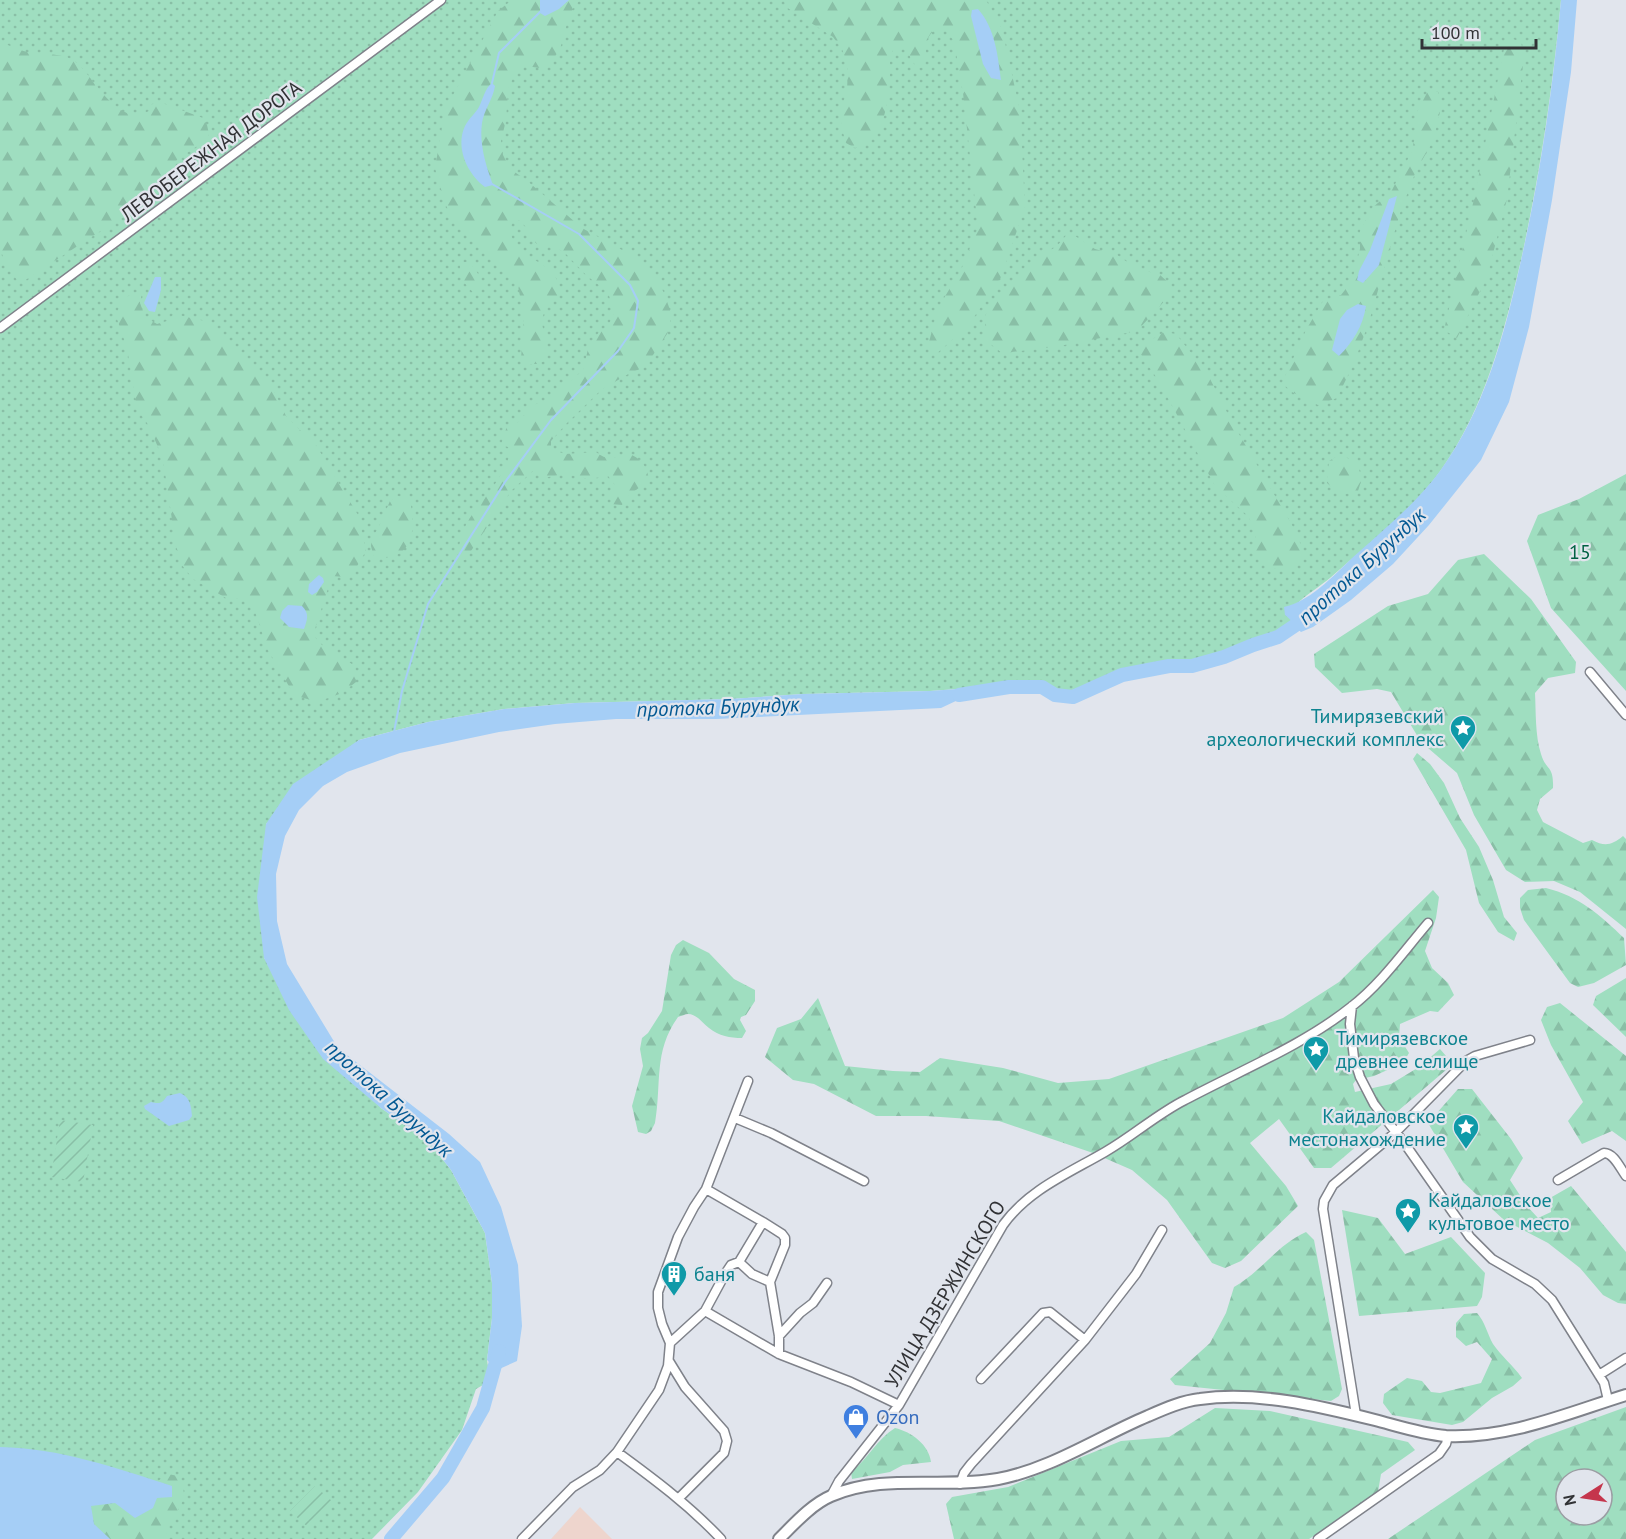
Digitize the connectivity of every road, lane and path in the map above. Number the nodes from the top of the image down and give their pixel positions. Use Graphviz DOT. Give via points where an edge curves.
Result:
graph roads {
  1 [pos="441,0"];
  2 [pos="0,328"];
  3 [pos="1590,672"];
  4 [pos="1626,715"];
  5 [pos="1428,923"];
  6 [pos="1352,1006"];
  7 [pos="1530,1040"];
  8 [pos="748,1081"];
  9 [pos="735,1118"];
  10 [pos="1396,1132"];
  11 [pos="1626,1176"];
  12 [pos="1558,1180"];
  13 [pos="864,1181"];
  14 [pos="706,1189"];
  15 [pos="763,1222"];
  16 [pos="1162,1230"];
  17 [pos="739,1262"];
  18 [pos="770,1282"];
  19 [pos="827,1283"];
  20 [pos="705,1311"];
  21 [pos="778,1336"];
  22 [pos="1085,1340"];
  23 [pos="670,1343"];
  24 [pos="778,1354"];
  25 [pos="1626,1358"];
  26 [pos="669,1361"];
  27 [pos="1599,1375"];
  28 [pos="981,1379"];
  29 [pos="1626,1395"];
  30 [pos="1608,1400"];
  31 [pos="899,1405"];
  32 [pos="1356,1416"];
  33 [pos="1448,1436"];
  34 [pos="617,1452"];
  35 [pos="960,1484"];
  36 [pos="831,1496"];
  37 [pos="679,1498"];
  38 [pos="522,1539"];
  39 [pos="721,1539"];
  40 [pos="779,1539"];
  41 [pos="1318,1539"];
  1 -- 2 [label="street, ЛЕВОБЕРЕЖНАЯ ДОРОГА"];
  3 -- 4 [label="street"];
  5 -- 6 [label="street, УЛИЦА ДЗЕРЖИНСКОГО"];
  6 -- 10 [label="street" via="1351,1041 1360,1077 1374,1104"];
  6 -- 31 [label="street, УЛИЦА ДЗЕРЖИНСКОГО" via="1265,1060 1182,1101 1034,1193 1011,1215"];
  7 -- 10 [label="street" via="1466,1061"];
  8 -- 9 [label="street"];
  9 -- 13 [label="street"];
  9 -- 14 [label="street"];
  10 -- 27 [label="street" via="1482,1250 1547,1294"];
  10 -- 32 [label="street" via="1333,1185 1324,1201"];
  11 -- 12 [label="street" via="1612,1156 1604,1153"];
  14 -- 15 [label="street"];
  14 -- 23 [label="street" via="678,1237 658,1292 658,1308"];
  15 -- 17 [label="street"];
  15 -- 18 [label="street" via="785,1238"];
  16 -- 22 [label="street" via="1136,1274"];
  17 -- 18 [label="street" via="752,1274"];
  17 -- 20 [label="street" via="731,1265"];
  18 -- 21 [label="street"];
  19 -- 21 [label="street" via="813,1303"];
  20 -- 23 [label="street"];
  20 -- 24 [label="street"];
  21 -- 24 [label="street"];
  22 -- 28 [label="street" via="1050,1312 1043,1313"];
  22 -- 35 [label="street" via="971,1464"];
  23 -- 26 [label="street"];
  24 -- 31 [label="street"];
  25 -- 27 [label="street"];
  26 -- 34 [label="street" via="659,1390"];
  26 -- 37 [label="street" via="685,1387 724,1431 727,1441 724,1454"];
  27 -- 30 [label="street"];
  29 -- 30 [label="street"];
  30 -- 33 [label="street" via="1514,1429"];
  31 -- 36 [label="street, УЛИЦА ДЗЕРЖИНСКОГО"];
  32 -- 33 [label="street"];
  32 -- 35 [label="street" via="1260,1398 1199,1399 1155,1413 1021,1474"];
  33 -- 41 [label="street" via="1439,1454"];
  34 -- 37 [label="street"];
  34 -- 38 [label="street" via="600,1470 573,1487"];
  35 -- 36 [label="street" via="897,1483"];
  36 -- 40 [label="street, УЛИЦА ДЗЕРЖИНСКОГО"];
  37 -- 39 [label="street"];
}
